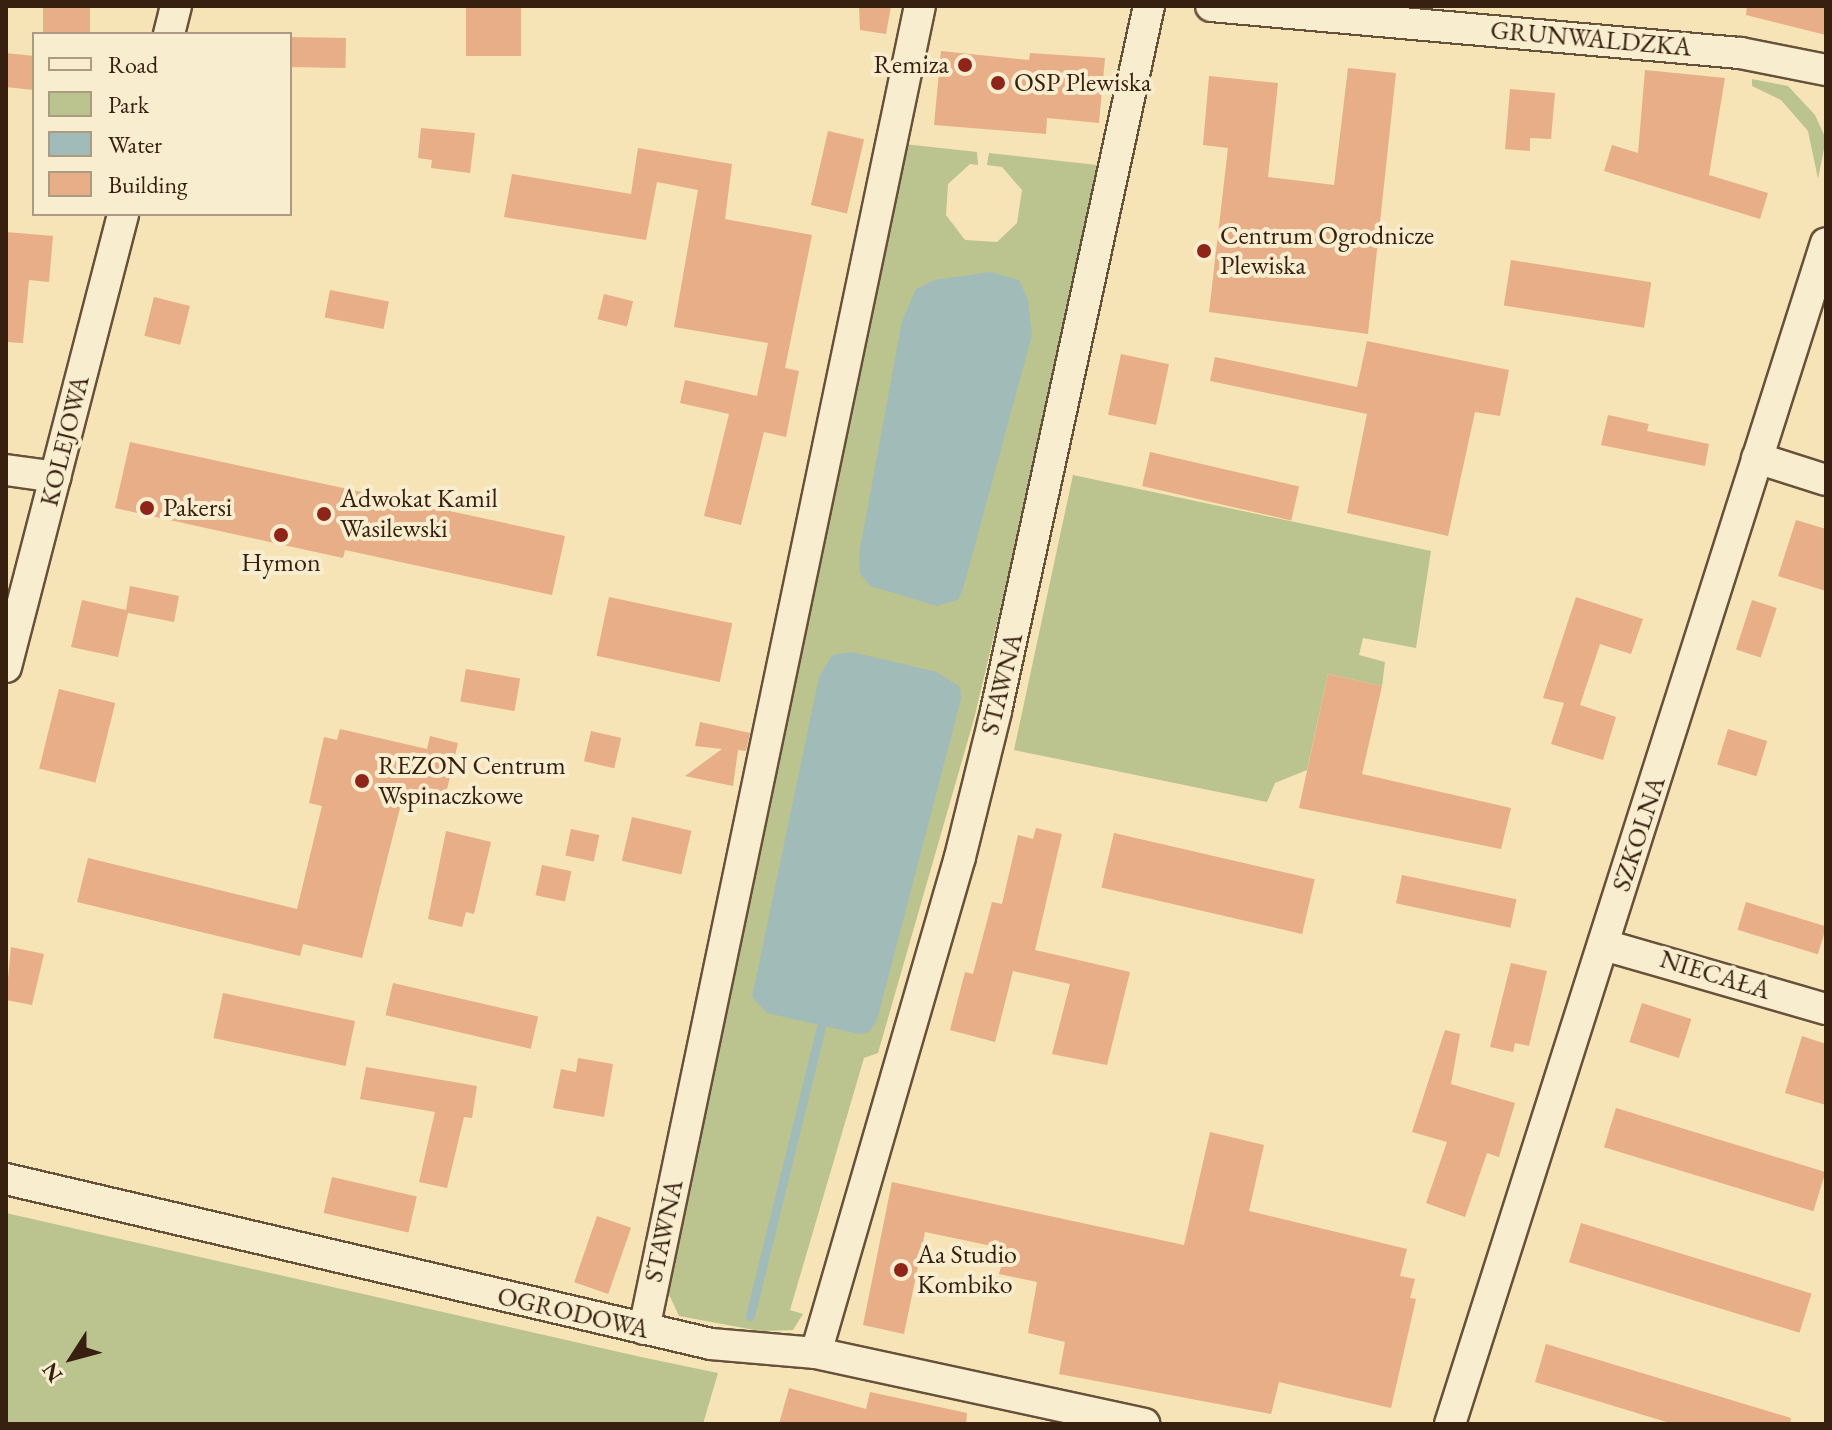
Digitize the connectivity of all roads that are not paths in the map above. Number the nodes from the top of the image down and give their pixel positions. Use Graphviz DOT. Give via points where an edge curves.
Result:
graph roads {
  1 [pos="176,6"];
  2 [pos="920,6"];
  3 [pos="1149,6"];
  4 [pos="1211,6"];
  5 [pos="170,32"];
  6 [pos="1826,70"];
  7 [pos="122,216"];
  8 [pos="1826,243"];
  9 [pos="1757,458"];
  10 [pos="6,470"];
  11 [pos="56,477"];
  12 [pos="1826,480"];
  13 [pos="6,667"];
  14 [pos="1604,945"];
  15 [pos="1826,1009"];
  16 [pos="6,1179"];
  17 [pos="644,1329"];
  18 [pos="816,1353"];
  19 [pos="1144,1424"];
  20 [pos="1450,1424"];
  1 -- 5 [label="street"];
  2 -- 17 [label="street, STAWNA"];
  3 -- 18 [label="street, STAWNA" via="960,857"];
  4 -- 6 [label="street, GRUNWALDZKA" via="1725,51"];
  7 -- 11 [label="street, KOLEJOWA"];
  8 -- 9 [label="street, SZKOLNA"];
  9 -- 12 [label="street"];
  9 -- 14 [label="street, SZKOLNA"];
  10 -- 11 [label="street"];
  11 -- 13 [label="street, KOLEJOWA"];
  14 -- 15 [label="street, NIECAŁA"];
  14 -- 20 [label="street, SZKOLNA"];
  16 -- 17 [label="street, OGRODOWA"];
  17 -- 18 [label="street, OGRODOWA" via="711,1344"];
  18 -- 19 [label="street, OGRODOWA"];
}
